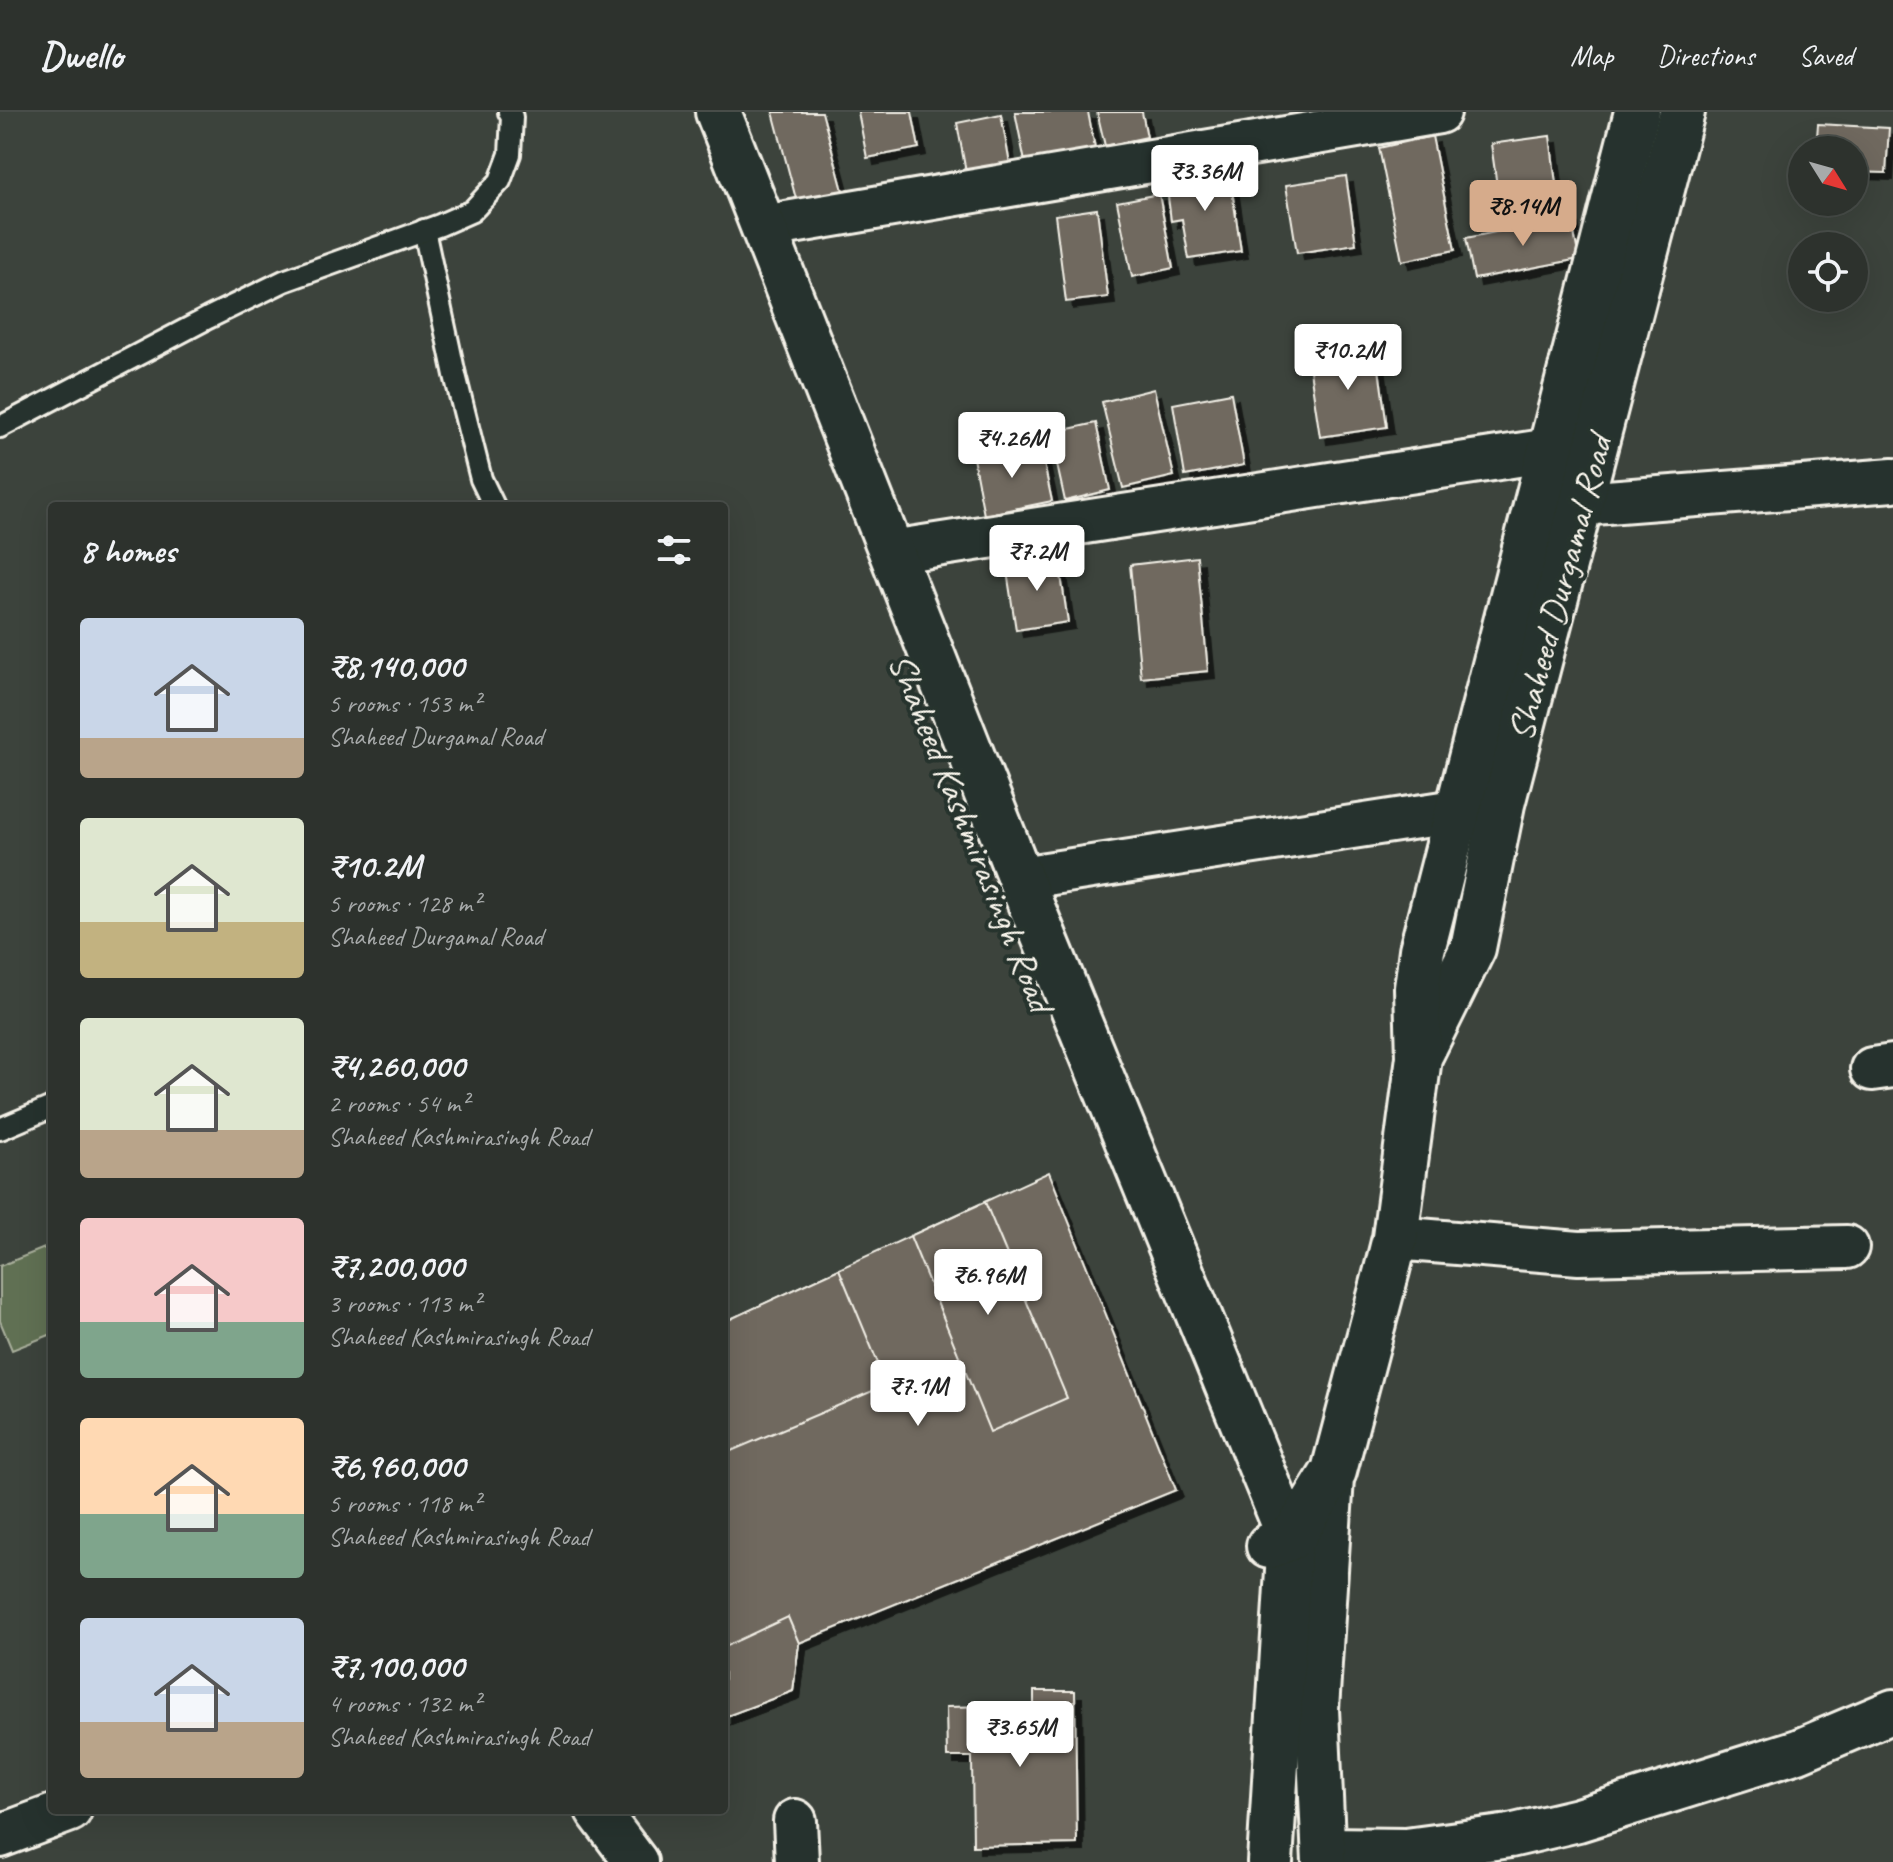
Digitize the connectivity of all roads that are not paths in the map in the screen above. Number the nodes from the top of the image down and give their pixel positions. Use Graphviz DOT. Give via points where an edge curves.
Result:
graph roads {
  1 [pos="509,112"];
  2 [pos="686,112"];
  3 [pos="718,112"];
  4 [pos="1439,112"];
  5 [pos="1637,112"];
  6 [pos="1682,112"];
  7 [pos="763,227"];
  8 [pos="424,230"];
  9 [pos="0,427"];
  10 [pos="1598,442"];
  11 [pos="1550,450"];
  12 [pos="1893,480"];
  13 [pos="492,502"];
  14 [pos="1581,504"];
  15 [pos="891,552"];
  16 [pos="1502,804"];
  17 [pos="1457,811"];
  18 [pos="1020,878"];
  19 [pos="1419,1057"];
  20 [pos="48,1109"];
  21 [pos="0,1129"];
  22 [pos="1395,1238"];
  23 [pos="1847,1247"];
  24 [pos="1332,1478"];
  25 [pos="1280,1555"];
  26 [pos="1893,1711"];
  27 [pos="59,1814"];
  28 [pos="600,1814"];
  29 [pos="795,1821"];
  30 [pos="0,1836"];
  31 [pos="1324,1855"];
  32 [pos="636,1862"];
  33 [pos="797,1862"];
  34 [pos="1270,1862"];
  1 -- 8 [label="lane" via="510,154 500,181 472,211"];
  2 -- 25 [label="street, Shaheed Kashmirasingh Road" via="987,873"];
  3 -- 7 [label="street, Shaheed Kashmirasingh Road"];
  4 -- 7 [label="street"];
  5 -- 11 [label="street, Shaheed Durgamal Road"];
  6 -- 10 [label="street, Shaheed Durgamal Road"];
  7 -- 15 [label="street, Shaheed Kashmirasingh Road"];
  8 -- 9 [label="lane" via="284,281"];
  8 -- 13 [label="lane" via="481,479"];
  10 -- 11 [label="street"];
  10 -- 14 [label="street, Shaheed Durgamal Road"];
  11 -- 15 [label="street"];
  11 -- 17 [label="street, Shaheed Durgamal Road"];
  12 -- 14 [label="street"];
  14 -- 16 [label="street, Shaheed Durgamal Road"];
  15 -- 18 [label="street, Shaheed Kashmirasingh Road"];
  16 -- 17 [label="street"];
  16 -- 19 [label="street, Shaheed Durgamal Road" via="1473,948"];
  17 -- 18 [label="street"];
  17 -- 19 [label="street, Shaheed Durgamal Road" via="1422,950"];
  18 -- 25 [label="street, Shaheed Kashmirasingh Road"];
  19 -- 22 [label="street, Shaheed Durgamal Road"];
  20 -- 21 [label="lane"];
  22 -- 23 [label="street" via="1579,1253"];
  22 -- 24 [label="street, Shaheed Durgamal Road"];
  24 -- 25 [label="street, Shaheed Durgamal Road"];
  24 -- 31 [label="street" via="1317,1709"];
  25 -- 34 [label="street"];
  26 -- 31 [label="street" via="1798,1751 1578,1820 1510,1836"];
  27 -- 30 [label="street"];
  28 -- 32 [label="street"];
  29 -- 33 [label="street"];
}
